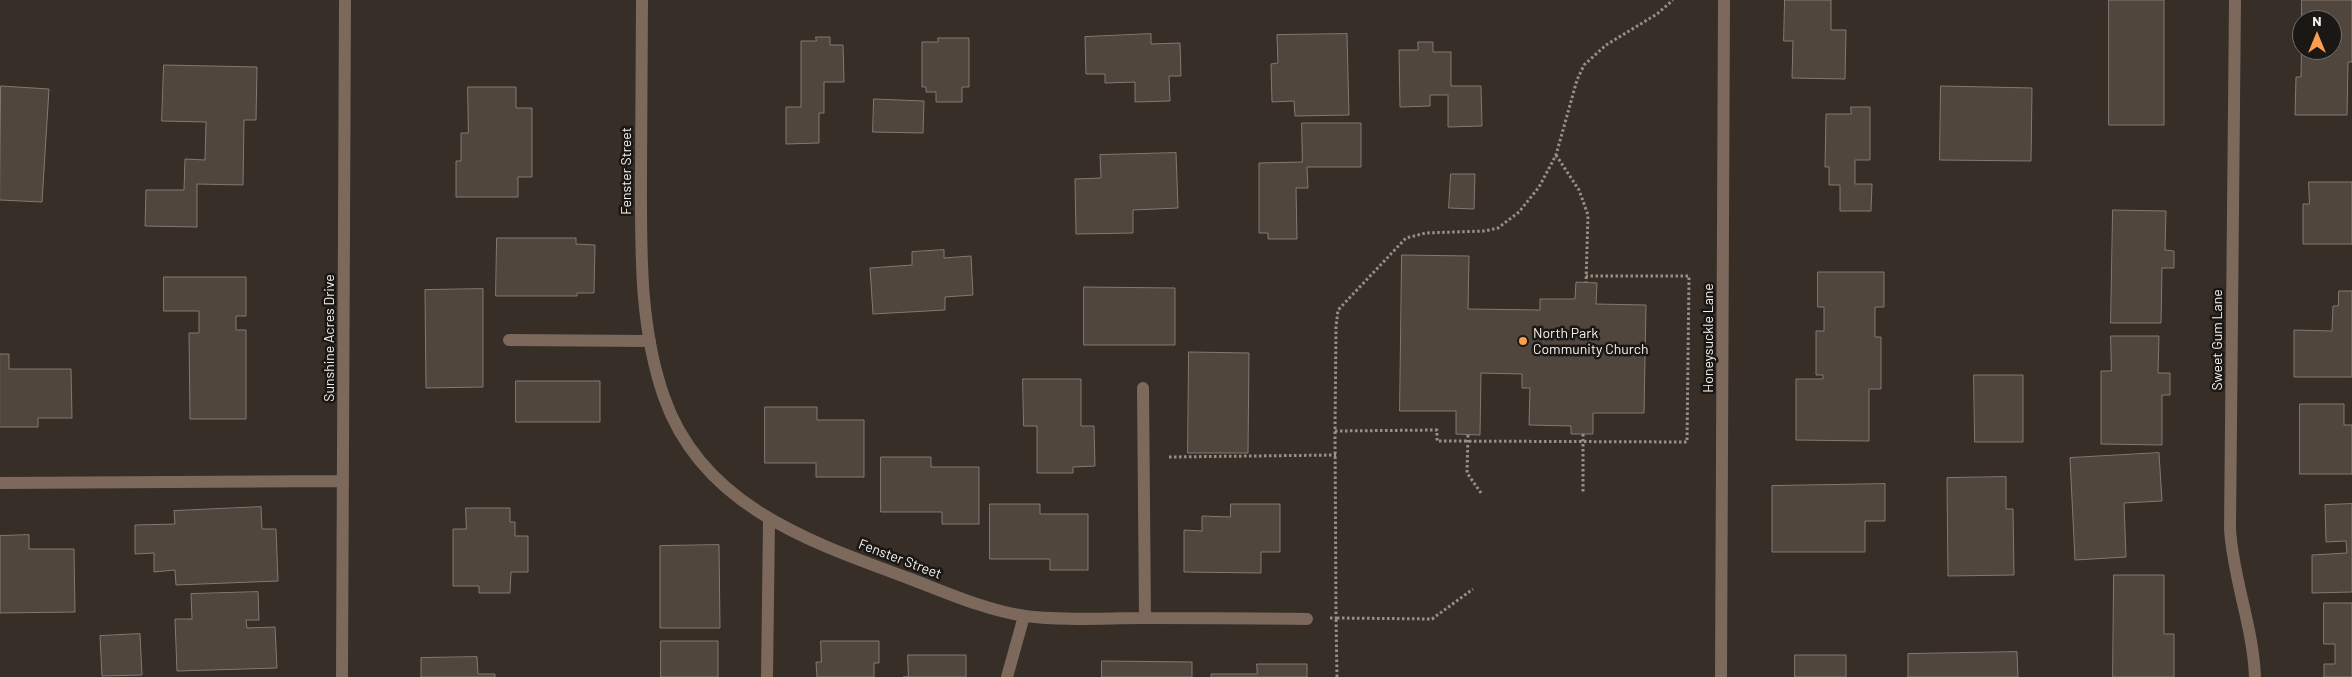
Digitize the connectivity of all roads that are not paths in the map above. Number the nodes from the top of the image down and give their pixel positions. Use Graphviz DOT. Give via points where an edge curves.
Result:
graph roads {
  1 [pos="346,0"];
  2 [pos="642,0"];
  3 [pos="1724,0"];
  4 [pos="2235,0"];
  5 [pos="509,340"];
  6 [pos="650,341"];
  7 [pos="1142,388"];
  8 [pos="343,481"];
  9 [pos="0,483"];
  10 [pos="770,521"];
  11 [pos="1024,616"];
  12 [pos="1145,618"];
  13 [pos="1307,618"];
  14 [pos="342,677"];
  15 [pos="767,677"];
  16 [pos="1007,677"];
  17 [pos="1721,677"];
  18 [pos="2255,677"];
  1 -- 8 [label="street, Sunshine Acres Drive"];
  2 -- 6 [label="street, Fenster Street" via="641,270"];
  3 -- 17 [label="street, Honeysuckle Lane"];
  4 -- 18 [label="street, Sweet Gum Lane" via="2230,529 2235,570 2251,636"];
  5 -- 6 [label="street"];
  6 -- 10 [label="street, Fenster Street" via="665,398 678,430 721,484"];
  7 -- 12 [label="street"];
  8 -- 9 [label="street"];
  8 -- 14 [label="street, Sunshine Acres Drive"];
  10 -- 11 [label="street, Fenster Street" via="880,568 970,601"];
  10 -- 15 [label="street"];
  11 -- 12 [label="street, Fenster Street"];
  11 -- 16 [label="street"];
  12 -- 13 [label="street, Fenster Street"];
}
